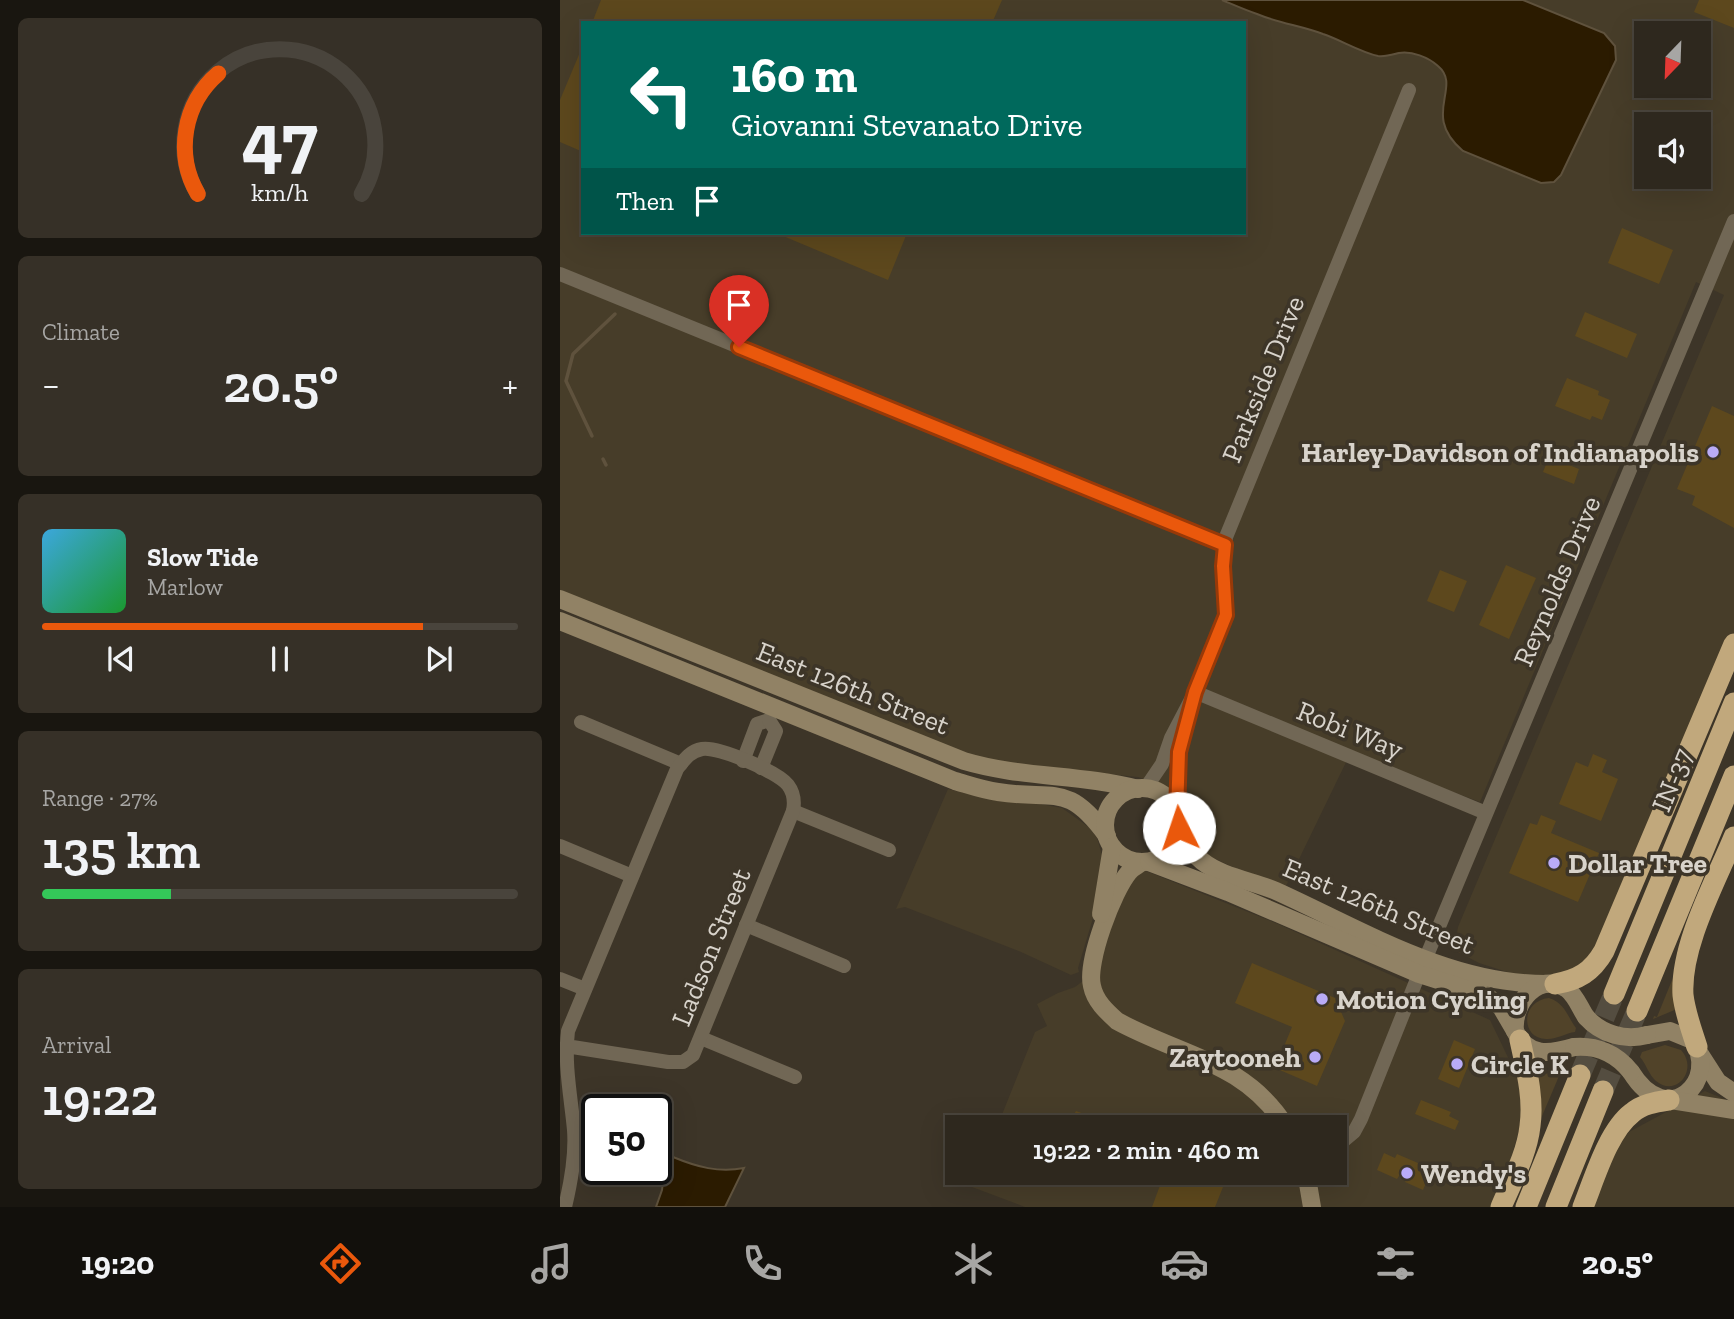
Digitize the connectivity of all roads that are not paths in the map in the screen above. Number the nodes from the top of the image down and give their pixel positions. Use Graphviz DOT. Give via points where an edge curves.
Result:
graph roads {
  1 [pos="1409,90"];
  2 [pos="1734,221"];
  3 [pos="560,274"];
  4 [pos="1225,545"];
  5 [pos="560,599"];
  6 [pos="560,621"];
  7 [pos="1734,644"];
  8 [pos="782,689"];
  9 [pos="1195,692"];
  10 [pos="1734,703"];
  11 [pos="772,714"];
  12 [pos="581,722"];
  13 [pos="743,761"];
  14 [pos="681,764"];
  15 [pos="761,768"];
  16 [pos="1734,776"];
  17 [pos="1141,789"];
  18 [pos="793,811"];
  19 [pos="1486,813"];
  20 [pos="1178,816"];
  21 [pos="1734,837"];
  22 [pos="1110,842"];
  23 [pos="560,846"];
  24 [pos="889,850"];
  25 [pos="1146,862"];
  26 [pos="632,876"];
  27 [pos="746,925"];
  28 [pos="1096,945"];
  29 [pos="844,966"];
  30 [pos="1422,967"];
  31 [pos="560,979"];
  32 [pos="1550,984"];
  33 [pos="585,989"];
  34 [pos="1614,994"];
  35 [pos="1637,1011"];
  36 [pos="1518,1036"];
  37 [pos="701,1038"];
  38 [pos="566,1046"];
  39 [pos="1698,1050"];
  40 [pos="1580,1075"];
  41 [pos="795,1077"];
  42 [pos="564,1087"];
  43 [pos="1604,1091"];
  44 [pos="1734,1093"];
  45 [pos="1670,1100"];
  46 [pos="1734,1110"];
  47 [pos="1279,1115"];
  48 [pos="1347,1138"];
  49 [pos="1309,1185"];
  50 [pos="565,1207"];
  51 [pos="1312,1207"];
  52 [pos="1501,1207"];
  53 [pos="1526,1207"];
  54 [pos="1556,1207"];
  55 [pos="1583,1207"];
  1 -- 4 [label="street, Parkside Drive"];
  2 -- 19 [label="street, Reynolds Drive"];
  3 -- 4 [label="street"];
  4 -- 9 [label="street, Parkside Drive" via="1226,615"];
  5 -- 8 [label="main road, East 126th Street"];
  6 -- 11 [label="main road, East 126th Street"];
  7 -- 32 [label="highway" via="1604,951 1582,976"];
  8 -- 11 [label="street"];
  8 -- 17 [label="main road, East 126th Street" via="984,767"];
  9 -- 17 [label="street, Parkside Drive" via="1162,764"];
  9 -- 19 [label="street, Robi Way"];
  9 -- 20 [label="street, Parkside Drive" via="1179,752"];
  10 -- 34 [label="highway, IN-37"];
  11 -- 13 [label="street" via="757,723"];
  11 -- 15 [label="street" via="776,731"];
  11 -- 22 [label="main road, East 126th Street" via="979,788 1067,799 1090,814"];
  12 -- 14 [label="street"];
  13 -- 14 [label="street" via="701,749"];
  13 -- 15 [label="street"];
  14 -- 26 [label="street"];
  15 -- 18 [label="street" via="786,782 795,800"];
  16 -- 35 [label="highway, IN-37"];
  17 -- 20 [label="main road" via="1164,796"];
  17 -- 22 [label="main road" via="1122,794 1111,805 1105,820"];
  18 -- 24 [label="street"];
  18 -- 27 [label="street, Ladson Street"];
  19 -- 30 [label="street, Reynolds Drive"];
  20 -- 25 [label="main road" via="1175,843 1164,855"];
  20 -- 30 [label="main road, East 126th Street" via="1189,847 1210,866 1263,886"];
  21 -- 39 [label="highway" via="1684,967 1684,1001"];
  22 -- 25 [label="main road" via="1125,858"];
  22 -- 28 [label="main road"];
  23 -- 26 [label="street"];
  25 -- 28 [label="main road" via="1131,869 1122,881"];
  25 -- 30 [label="main road, East 126th Street"];
  26 -- 33 [label="street"];
  27 -- 29 [label="street"];
  27 -- 37 [label="street, Ladson Street"];
  28 -- 47 [label="main road" via="1091,982 1105,1011 1132,1029 1230,1071"];
  30 -- 32 [label="main road, East 126th Street"];
  30 -- 36 [label="main road, East 126th Street" via="1491,998"];
  30 -- 48 [label="street, Reynolds Drive" via="1361,1119"];
  31 -- 33 [label="street"];
  32 -- 36 [label="main road" via="1534,988 1522,1000 1516,1015"];
  32 -- 39 [label="main road, bridge" via="1572,993 1586,1017 1615,1035 1631,1038 1674,1032 1692,1040"];
  33 -- 38 [label="street"];
  36 -- 45 [label="main road, bridge" via="1542,1054 1574,1047 1606,1052 1621,1059 1650,1095"];
  36 -- 52 [label="highway" via="1530,1086 1530,1125"];
  37 -- 38 [label="street, Ladson Street" via="693,1055 677,1063"];
  37 -- 41 [label="street"];
  38 -- 42 [label="street"];
  39 -- 44 [label="main road" via="1714,1077"];
  39 -- 45 [label="main road" via="1700,1067 1694,1084"];
  40 -- 53 [label="highway"];
  42 -- 50 [label="street" via="574,1133"];
  43 -- 54 [label="highway"];
  45 -- 46 [label="main road"];
  45 -- 55 [label="highway" via="1640,1107 1625,1120"];
  49 -- 51 [label="main road"];
}
